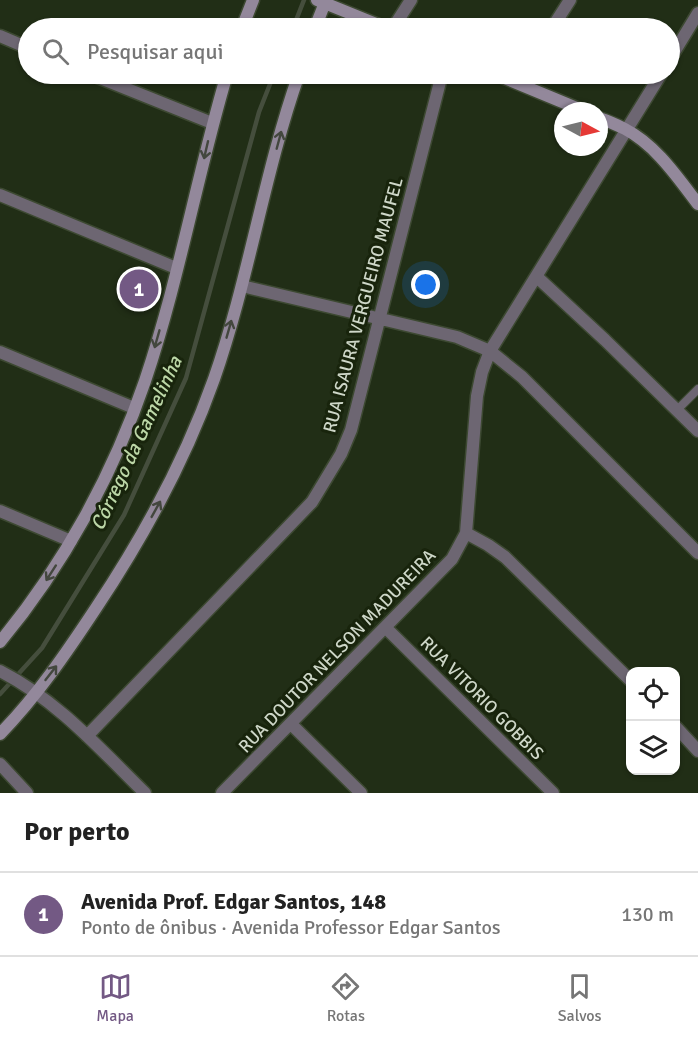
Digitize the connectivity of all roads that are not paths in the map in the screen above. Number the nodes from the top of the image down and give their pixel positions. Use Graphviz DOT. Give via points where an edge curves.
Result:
graph roads {
  1 [pos="253,0"];
  2 [pos="411,0"];
  3 [pos="570,0"];
  4 [pos="323,1"];
  5 [pos="698,13"];
  6 [pos="246,18"];
  7 [pos="318,18"];
  8 [pos="363,18"];
  9 [pos="399,18"];
  10 [pos="558,18"];
  11 [pos="0,36"];
  12 [pos="680,42"];
  13 [pos="18,44"];
  14 [pos="115,84"];
  15 [pos="224,84"];
  16 [pos="296,84"];
  17 [pos="439,84"];
  18 [pos="533,84"];
  19 [pos="655,84"];
  20 [pos="567,102"];
  21 [pos="608,122"];
  22 [pos="212,123"];
  23 [pos="627,130"];
  24 [pos="0,195"];
  25 [pos="698,204"];
  26 [pos="176,268"];
  27 [pos="537,277"];
  28 [pos="242,285"];
  29 [pos="380,318"];
  30 [pos="490,351"];
  31 [pos="0,352"];
  32 [pos="698,389"];
  33 [pos="134,408"];
  34 [pos="676,411"];
  35 [pos="698,431"];
  36 [pos="0,512"];
  37 [pos="466,534"];
  38 [pos="71,541"];
  39 [pos="698,553"];
  40 [pos="386,628"];
  41 [pos="0,642"];
  42 [pos="0,671"];
  43 [pos="626,676"];
  44 [pos="36,692"];
  45 [pos="291,724"];
  46 [pos="680,732"];
  47 [pos="0,734"];
  48 [pos="87,736"];
  49 [pos="698,751"];
  50 [pos="0,764"];
  51 [pos="27,793"];
  52 [pos="145,793"];
  53 [pos="222,793"];
  54 [pos="361,793"];
  55 [pos="553,793"];
  1 -- 6 [label="main road"];
  2 -- 9 [label="street"];
  3 -- 10 [label="street"];
  4 -- 7 [label="main road"];
  4 -- 8 [label="main road"];
  5 -- 12 [label="street"];
  11 -- 13 [label="street"];
  14 -- 22 [label="street"];
  15 -- 22 [label="main road"];
  28 -- 16 [label="main road, one-way"];
  17 -- 29 [label="street, RUA ISAURA VERGUEIRO MAUFEL"];
  18 -- 20 [label="main road"];
  19 -- 23 [label="street, RUA DOUTOR NELSON MADUREIRA"];
  21 -- 23 [label="main road"];
  22 -- 26 [label="main road, one-way"];
  23 -- 25 [label="main road" via="670,168"];
  23 -- 27 [label="street, RUA DOUTOR NELSON MADUREIRA"];
  24 -- 26 [label="street"];
  26 -- 33 [label="main road, one-way"];
  27 -- 30 [label="street, RUA DOUTOR NELSON MADUREIRA"];
  27 -- 34 [label="street"];
  28 -- 29 [label="street"];
  44 -- 28 [label="main road, one-way" via="70,649 115,579 174,475 214,378"];
  29 -- 30 [label="street" via="457,337"];
  29 -- 48 [label="street, RUA ISAURA VERGUEIRO MAUFEL" via="351,430 312,502"];
  30 -- 37 [label="street, RUA DOUTOR NELSON MADUREIRA" via="477,396"];
  30 -- 39 [label="street" via="522,377"];
  31 -- 33 [label="street"];
  32 -- 34 [label="lane"];
  33 -- 38 [label="main road" via="96,496"];
  34 -- 35 [label="street"];
  36 -- 38 [label="street"];
  37 -- 40 [label="street, RUA DOUTOR NELSON MADUREIRA" via="452,559"];
  37 -- 43 [label="street" via="505,557"];
  38 -- 41 [label="main road, one-way"];
  40 -- 45 [label="street, RUA DOUTOR NELSON MADUREIRA"];
  40 -- 55 [label="street, RUA VITORIO GOBBIS"];
  42 -- 44 [label="street"];
  44 -- 47 [label="main road"];
  44 -- 48 [label="street"];
  45 -- 53 [label="street, RUA DOUTOR NELSON MADUREIRA"];
  45 -- 54 [label="street"];
  46 -- 49 [label="street"];
  48 -- 52 [label="street"];
  50 -- 51 [label="street"];
}
